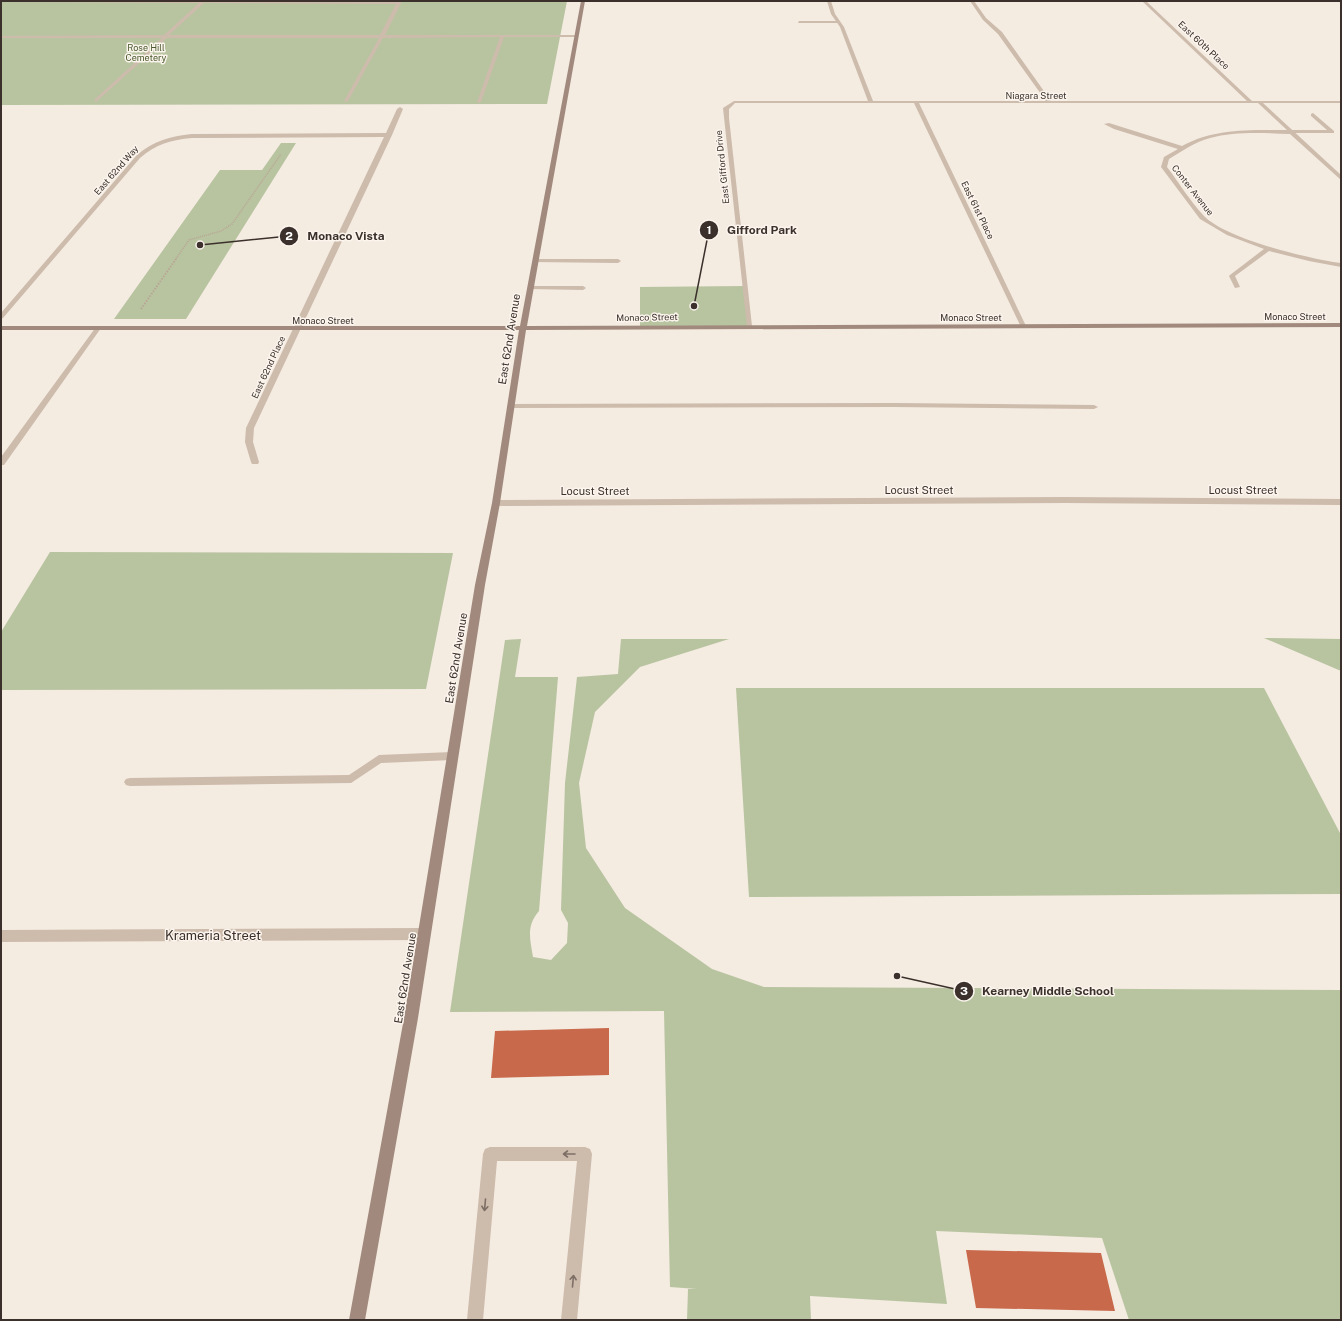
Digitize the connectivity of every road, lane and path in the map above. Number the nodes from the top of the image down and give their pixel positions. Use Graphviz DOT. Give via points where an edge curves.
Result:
graph roads {
  1 [pos="1,1"];
  2 [pos="583,1"];
  3 [pos="829,1"];
  4 [pos="972,1"];
  5 [pos="1144,1"];
  6 [pos="203,2"];
  7 [pos="400,2"];
  8 [pos="799,22"];
  9 [pos="838,22"];
  10 [pos="382,36"];
  11 [pos="503,36"];
  12 [pos="576,36"];
  13 [pos="1,37"];
  14 [pos="165,37"];
  15 [pos="96,101"];
  16 [pos="346,101"];
  17 [pos="479,102"];
  18 [pos="871,102"];
  19 [pos="916,102"];
  20 [pos="1252,102"];
  21 [pos="1260,102"];
  22 [pos="1341,102"];
  23 [pos="731,103"];
  24 [pos="1050,103"];
  25 [pos="400,109"];
  26 [pos="1313,115"];
  27 [pos="1107,124"];
  28 [pos="1291,132"];
  29 [pos="389,135"];
  30 [pos="294,136"];
  31 [pos="1181,148"];
  32 [pos="1341,178"];
  33 [pos="1269,248"];
  34 [pos="535,261"];
  35 [pos="618,261"];
  36 [pos="1341,266"];
  37 [pos="1236,287"];
  38 [pos="530,288"];
  39 [pos="583,288"];
  40 [pos="1,317"];
  41 [pos="1341,325"];
  42 [pos="749,326"];
  43 [pos="1023,326"];
  44 [pos="1,328"];
  45 [pos="98,328"];
  46 [pos="128,328"];
  47 [pos="523,328"];
  48 [pos="297,329"];
  49 [pos="511,406"];
  50 [pos="1094,407"];
  51 [pos="255,462"];
  52 [pos="1,463"];
  53 [pos="1341,502"];
  54 [pos="496,503"];
  55 [pos="452,756"];
  56 [pos="130,782"];
  57 [pos="424,934"];
  58 [pos="1,936"];
  59 [pos="357,1320"];
  60 [pos="475,1320"];
  61 [pos="569,1320"];
  1 -- 6 [label="street"];
  2 -- 12 [label="street, East 62nd Avenue"];
  3 -- 9 [label="street"];
  4 -- 24 [label="street" via="984,19 1000,34"];
  5 -- 20 [label="street, East 60th Place"];
  6 -- 7 [label="street"];
  6 -- 14 [label="street"];
  7 -- 10 [label="street"];
  8 -- 9 [label="street"];
  9 -- 18 [label="street"];
  10 -- 11 [label="street"];
  10 -- 14 [label="street"];
  10 -- 16 [label="street"];
  11 -- 12 [label="street"];
  11 -- 17 [label="street"];
  12 -- 34 [label="street, East 62nd Avenue"];
  13 -- 14 [label="street"];
  14 -- 15 [label="street"];
  18 -- 19 [label="street, Niagara Street"];
  18 -- 23 [label="street, Niagara Street"];
  19 -- 24 [label="street, Niagara Street"];
  19 -- 43 [label="street, East 61st Place"];
  20 -- 21 [label="street, Niagara Street"];
  20 -- 24 [label="street, Niagara Street"];
  21 -- 22 [label="street, Niagara Street"];
  21 -- 28 [label="street"];
  23 -- 42 [label="street, East Gifford Drive" via="726,108 726,118"];
  25 -- 29 [label="street, East 62nd Place"];
  26 -- 28 [label="street, Conter Avenue" via="1332,132"];
  27 -- 31 [label="street"];
  28 -- 31 [label="street, Conter Avenue" via="1221,134"];
  28 -- 32 [label="street"];
  29 -- 30 [label="street, East 62nd Way"];
  29 -- 48 [label="street, East 62nd Place"];
  30 -- 40 [label="street, East 62nd Way" via="192,136 172,138 151,146 138,157"];
  30 -- 46 [label="path" via="232,224 221,231 189,240"];
  31 -- 33 [label="street, Conter Avenue" via="1166,158 1164,167 1202,218 1227,232"];
  33 -- 36 [label="street, Conter Avenue"];
  33 -- 37 [label="street" via="1232,276"];
  34 -- 35 [label="street"];
  34 -- 38 [label="street, East 62nd Avenue"];
  38 -- 39 [label="street"];
  38 -- 47 [label="street, East 62nd Avenue"];
  41 -- 43 [label="street, Monaco Street"];
  42 -- 43 [label="street, Monaco Street"];
  42 -- 47 [label="street, Monaco Street"];
  44 -- 45 [label="street, Monaco Street"];
  45 -- 46 [label="street, Monaco Street"];
  45 -- 52 [label="street"];
  46 -- 48 [label="street, Monaco Street"];
  47 -- 48 [label="street, Monaco Street"];
  47 -- 49 [label="street, East 62nd Avenue"];
  48 -- 51 [label="street, East 62nd Place" via="250,428 249,442"];
  49 -- 50 [label="street"];
  49 -- 54 [label="street, East 62nd Avenue"];
  53 -- 54 [label="street, Locust Street" via="1066,500"];
  54 -- 55 [label="street, East 62nd Avenue"];
  55 -- 56 [label="street" via="379,759 352,779"];
  55 -- 57 [label="street, East 62nd Avenue"];
  57 -- 58 [label="street, Krameria Street"];
  57 -- 59 [label="street, East 62nd Avenue"];
  61 -- 60 [label="street, one-way" via="585,1154 490,1154"];
}
